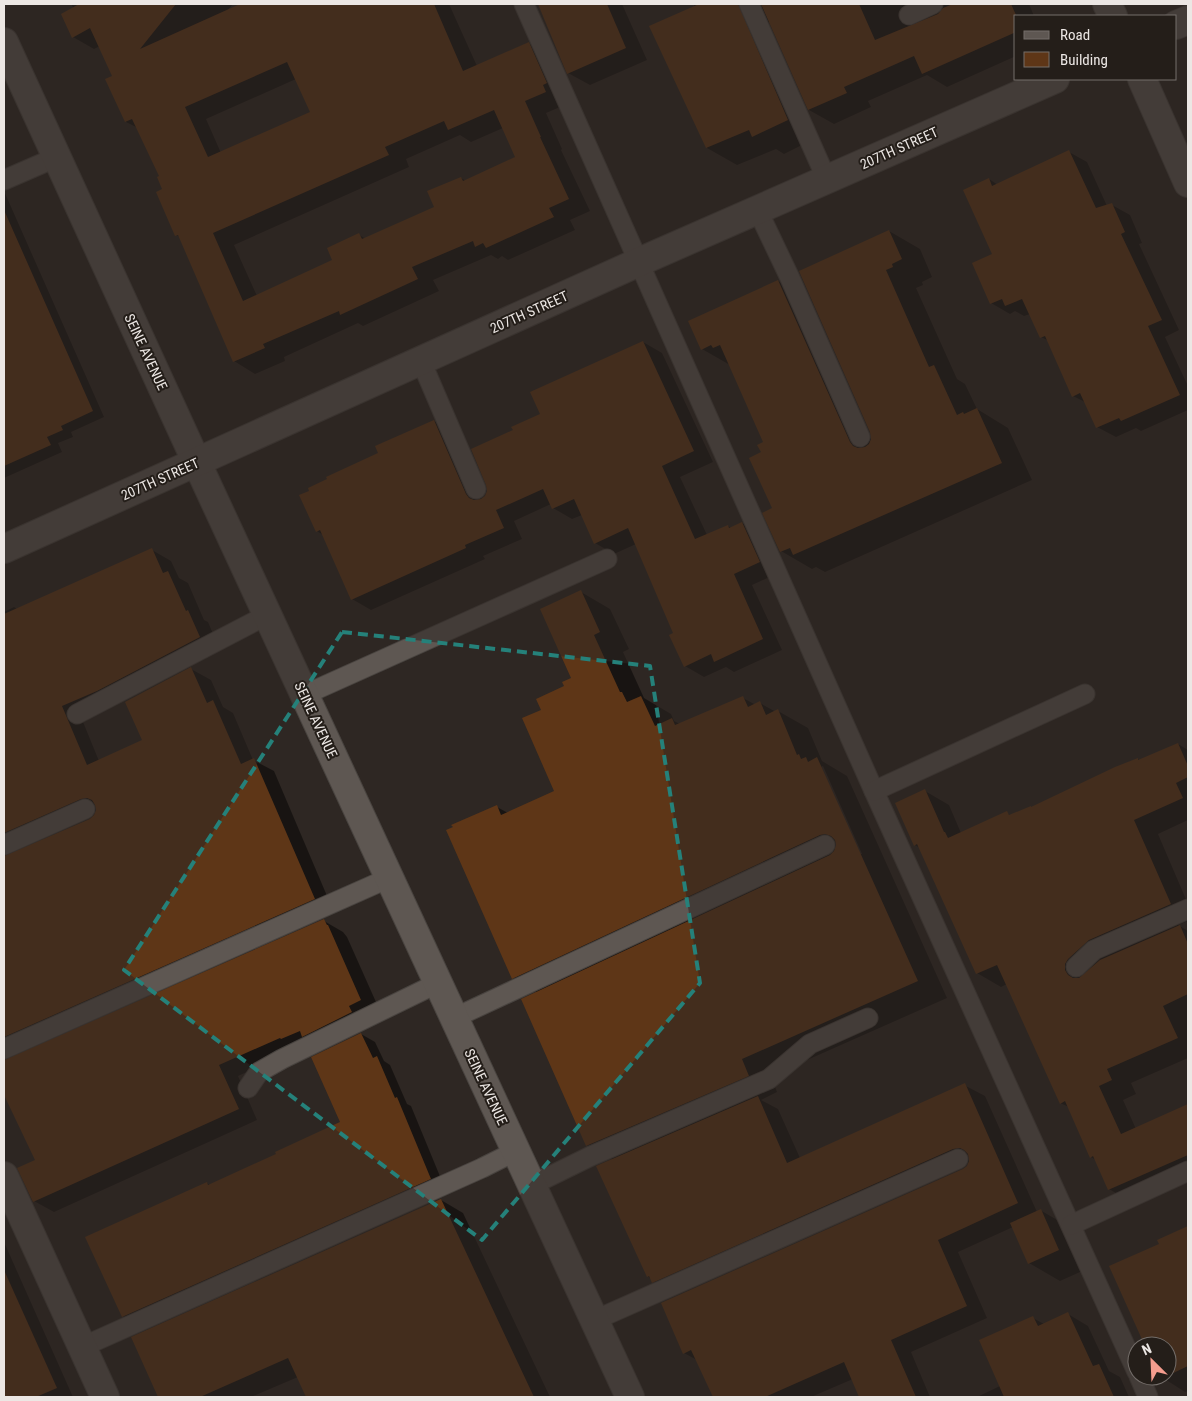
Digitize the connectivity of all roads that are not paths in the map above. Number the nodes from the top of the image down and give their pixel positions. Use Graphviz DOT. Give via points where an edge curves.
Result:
graph roads {
  1 [pos="524,4"];
  2 [pos="749,4"];
  3 [pos="933,4"];
  4 [pos="909,15"];
  5 [pos="4,42"];
  6 [pos="1053,80"];
  7 [pos="1142,80"];
  8 [pos="57,157"];
  9 [pos="4,180"];
  10 [pos="827,180"];
  11 [pos="1188,182"];
  12 [pos="758,211"];
  13 [pos="640,262"];
  14 [pos="421,361"];
  15 [pos="860,438"];
  16 [pos="196,463"];
  17 [pos="476,488"];
  18 [pos="4,549"];
  19 [pos="607,559"];
  20 [pos="267,615"];
  21 [pos="1084,694"];
  22 [pos="304,695"];
  23 [pos="77,714"];
  24 [pos="874,791"];
  25 [pos="85,809"];
  26 [pos="4,845"];
  27 [pos="825,845"];
  28 [pos="389,878"];
  29 [pos="1188,909"];
  30 [pos="1076,967"];
  31 [pos="438,983"];
  32 [pos="454,1018"];
  33 [pos="868,1018"];
  34 [pos="4,1049"];
  35 [pos="248,1088"];
  36 [pos="516,1151"];
  37 [pos="958,1159"];
  38 [pos="1188,1171"];
  39 [pos="4,1176"];
  40 [pos="532,1185"];
  41 [pos="1071,1225"];
  42 [pos="595,1320"];
  43 [pos="82,1347"];
  44 [pos="1127,1350"];
  45 [pos="105,1397"];
  46 [pos="630,1397"];
  1 -- 13 [label="lane"];
  2 -- 10 [label="lane"];
  3 -- 4 [label="lane"];
  5 -- 8 [label="street, SEINE AVENUE"];
  6 -- 10 [label="street, 207TH STREET"];
  7 -- 11 [label="street"];
  8 -- 9 [label="lane"];
  8 -- 16 [label="street, SEINE AVENUE"];
  10 -- 12 [label="street, 207TH STREET"];
  12 -- 13 [label="street, 207TH STREET"];
  12 -- 15 [label="lane"];
  13 -- 14 [label="street, 207TH STREET"];
  13 -- 24 [label="lane"];
  14 -- 16 [label="street, 207TH STREET"];
  14 -- 17 [label="lane"];
  16 -- 18 [label="street, 207TH STREET"];
  16 -- 20 [label="street, SEINE AVENUE"];
  19 -- 22 [label="lane"];
  20 -- 22 [label="street, SEINE AVENUE"];
  20 -- 23 [label="lane"];
  21 -- 24 [label="lane"];
  22 -- 28 [label="street, SEINE AVENUE"];
  24 -- 41 [label="lane"];
  25 -- 26 [label="lane"];
  27 -- 32 [label="lane"];
  28 -- 31 [label="street, SEINE AVENUE"];
  28 -- 34 [label="lane"];
  29 -- 30 [label="lane" via="1094,950"];
  31 -- 32 [label="street, SEINE AVENUE"];
  31 -- 35 [label="lane" via="282,1059 259,1072"];
  32 -- 36 [label="street, SEINE AVENUE"];
  33 -- 40 [label="lane" via="810,1044 769,1079 590,1156"];
  36 -- 40 [label="street, SEINE AVENUE"];
  36 -- 43 [label="lane"];
  37 -- 42 [label="lane"];
  38 -- 41 [label="lane"];
  39 -- 43 [label="street"];
  40 -- 42 [label="street, SEINE AVENUE"];
  41 -- 44 [label="lane"];
  42 -- 46 [label="street, SEINE AVENUE"];
  43 -- 45 [label="street"];
}
